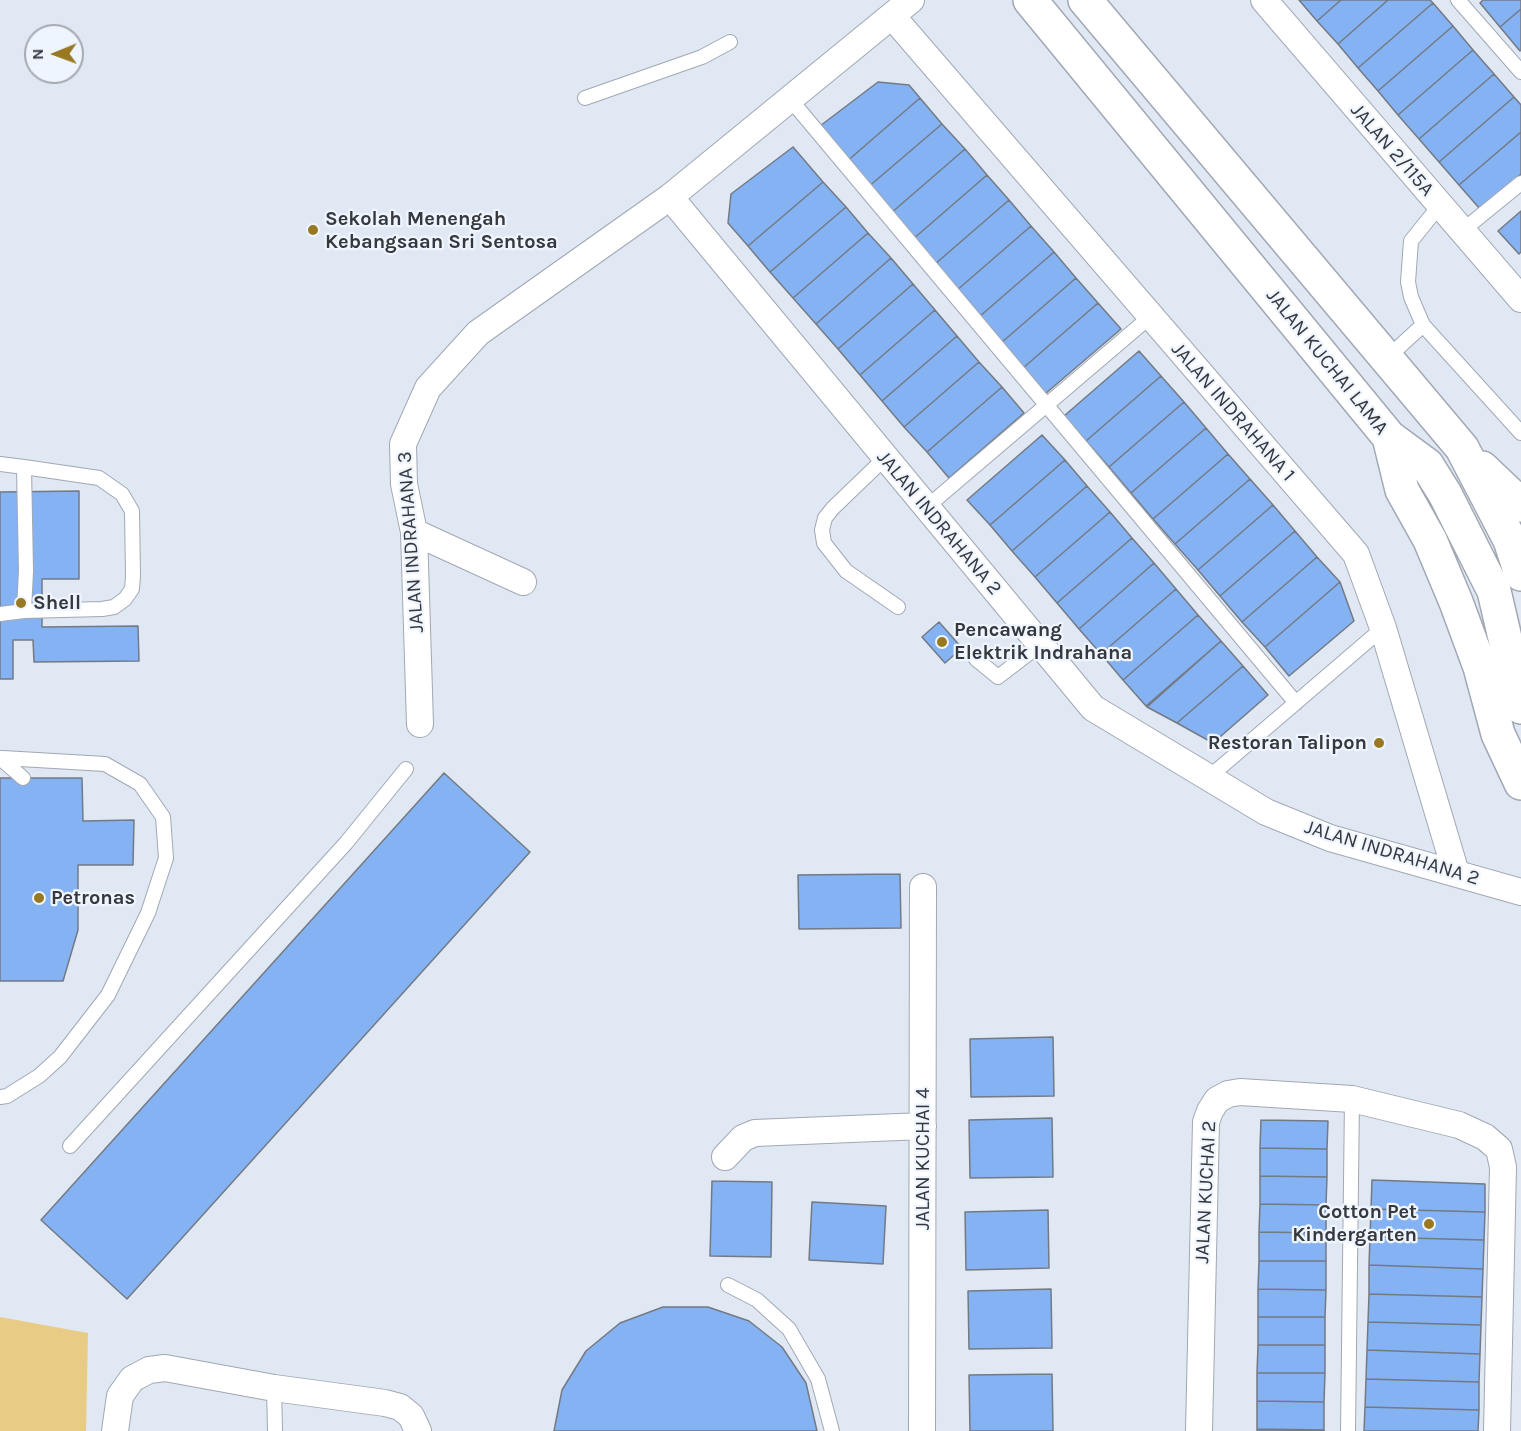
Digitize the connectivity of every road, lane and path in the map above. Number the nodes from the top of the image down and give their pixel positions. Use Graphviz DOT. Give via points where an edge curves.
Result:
graph roads {
  1 [pos="1030,0"];
  2 [pos="1085,0"];
  3 [pos="1264,0"];
  4 [pos="1458,0"];
  5 [pos="902,8"];
  6 [pos="730,42"];
  7 [pos="1521,72"];
  8 [pos="585,98"];
  9 [pos="790,99"];
  10 [pos="1521,183"];
  11 [pos="670,197"];
  12 [pos="1440,205"];
  13 [pos="1462,231"];
  14 [pos="1521,299"];
  15 [pos="1151,316"];
  16 [pos="1423,325"];
  17 [pos="1386,358"];
  18 [pos="1046,405"];
  19 [pos="1521,433"];
  20 [pos="1389,437"];
  21 [pos="1462,448"];
  22 [pos="885,458"];
  23 [pos="0,464"];
  24 [pos="24,467"];
  25 [pos="1521,505"];
  26 [pos="928,506"];
  27 [pos="414,532"];
  28 [pos="1520,566"];
  29 [pos="523,582"];
  30 [pos="1507,598"];
  31 [pos="898,608"];
  32 [pos="24,611"];
  33 [pos="0,614"];
  34 [pos="1383,628"];
  35 [pos="1041,644"];
  36 [pos="976,659"];
  37 [pos="1296,704"];
  38 [pos="1521,707"];
  39 [pos="420,724"];
  40 [pos="1,758"];
  41 [pos="406,769"];
  42 [pos="23,778"];
  43 [pos="1208,778"];
  44 [pos="1521,783"];
  45 [pos="1456,873"];
  46 [pos="923,887"];
  47 [pos="1521,892"];
  48 [pos="0,1097"];
  49 [pos="1352,1099"];
  50 [pos="923,1126"];
  51 [pos="70,1146"];
  52 [pos="724,1157"];
  53 [pos="728,1286"];
  54 [pos="274,1388"];
  55 [pos="115,1431"];
  56 [pos="275,1431"];
  57 [pos="418,1431"];
  58 [pos="832,1431"];
  59 [pos="922,1431"];
  60 [pos="1199,1431"];
  61 [pos="1348,1431"];
  62 [pos="1497,1431"];
  1 -- 20 [label="main road, JALAN KUCHAI LAMA"];
  2 -- 17 [label="main road"];
  3 -- 12 [label="street, JALAN 2/115A"];
  4 -- 7 [label="lane"];
  5 -- 9 [label="street, JALAN INDRAHANA 3"];
  5 -- 15 [label="street, JALAN INDRAHANA 1"];
  6 -- 8 [label="lane" via="702,57"];
  9 -- 11 [label="street, JALAN INDRAHANA 3"];
  9 -- 18 [label="lane"];
  10 -- 13 [label="lane"];
  11 -- 22 [label="street, JALAN INDRAHANA 2"];
  11 -- 27 [label="street, JALAN INDRAHANA 3" via="478,333 428,388 403,444 404,484"];
  12 -- 13 [label="street, JALAN 2/115A"];
  12 -- 16 [label="lane" via="1412,241 1408,266 1408,282"];
  13 -- 14 [label="street, JALAN 2/115A"];
  15 -- 18 [label="lane"];
  15 -- 34 [label="street, JALAN INDRAHANA 1" via="1356,554"];
  16 -- 17 [label="lane"];
  16 -- 19 [label="lane"];
  17 -- 21 [label="main road"];
  18 -- 26 [label="lane"];
  18 -- 37 [label="lane"];
  20 -- 30 [label="main road" via="1427,465"];
  20 -- 44 [label="main road, JALAN KUCHAI LAMA" via="1402,490 1430,540 1456,602 1480,667 1498,734"];
  21 -- 25 [label="main road"];
  21 -- 28 [label="main road"];
  22 -- 26 [label="street, JALAN INDRAHANA 2"];
  22 -- 31 [label="lane" via="833,508 822,530 824,543 846,571"];
  23 -- 24 [label="lane"];
  24 -- 32 [label="lane"];
  24 -- 32 [label="lane" via="99,478 122,494 132,511 134,576 132,589 114,607"];
  26 -- 35 [label="street, JALAN INDRAHANA 2"];
  27 -- 29 [label="street"];
  27 -- 39 [label="street, JALAN INDRAHANA 3"];
  28 -- 30 [label="main road" via="1507,568"];
  30 -- 38 [label="main road"];
  32 -- 33 [label="lane"];
  34 -- 37 [label="lane"];
  34 -- 45 [label="street, JALAN INDRAHANA 1"];
  35 -- 36 [label="lane" via="998,677"];
  35 -- 43 [label="street, JALAN INDRAHANA 2" via="1093,708"];
  37 -- 43 [label="lane"];
  40 -- 42 [label="lane"];
  40 -- 48 [label="lane" via="105,764 140,784 163,817 166,858 148,913 108,995 60,1057 39,1076"];
  41 -- 51 [label="lane" via="346,843"];
  43 -- 45 [label="street, JALAN INDRAHANA 2" via="1266,812 1330,838"];
  45 -- 47 [label="street, JALAN INDRAHANA 2"];
  46 -- 50 [label="street, JALAN KUCHAI 4"];
  49 -- 60 [label="street, JALAN KUCHAI 2" via="1240,1092 1217,1100 1209,1110 1204,1151"];
  49 -- 61 [label="lane"];
  49 -- 62 [label="street, JALAN KUCHAI 2" via="1459,1125 1485,1137 1499,1149 1503,1167"];
  50 -- 52 [label="street" via="755,1133 743,1138"];
  50 -- 59 [label="street, JALAN KUCHAI 4"];
  53 -- 58 [label="lane" via="757,1300 789,1329 819,1379"];
  54 -- 55 [label="street" via="184,1371 149,1370 132,1379 120,1396"];
  54 -- 56 [label="lane"];
  54 -- 57 [label="street" via="400,1407 411,1416"];
}
